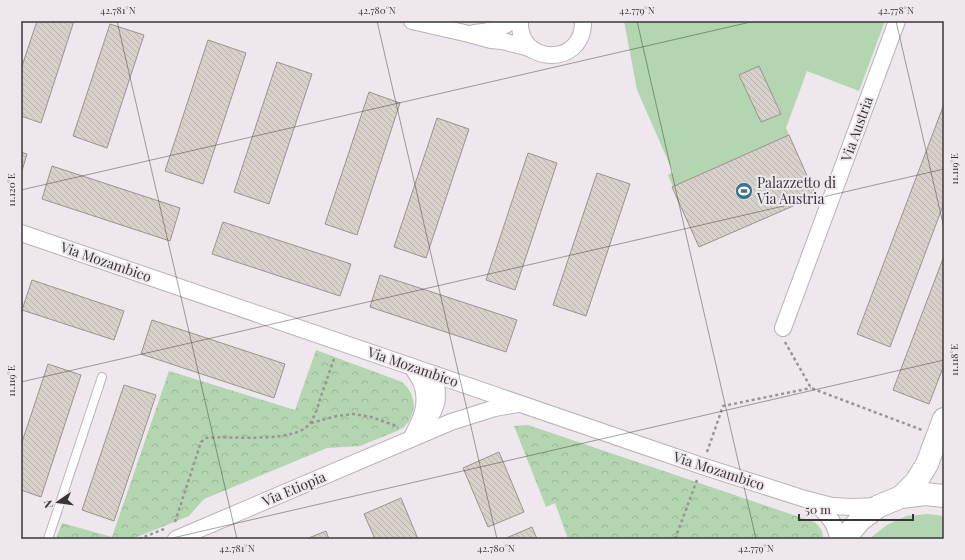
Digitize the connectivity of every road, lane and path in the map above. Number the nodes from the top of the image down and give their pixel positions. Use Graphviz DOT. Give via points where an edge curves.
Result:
graph roads {
  1 [pos="412,21"];
  2 [pos="511,21"];
  3 [pos="520,21"];
  4 [pos="583,21"];
  5 [pos="897,21"];
  6 [pos="468,34"];
  7 [pos="533,50"];
  8 [pos="21,233"];
  9 [pos="784,328"];
  10 [pos="340,342"];
  11 [pos="412,367"];
  12 [pos="434,374"];
  13 [pos="102,377"];
  14 [pos="812,388"];
  15 [pos="519,404"];
  16 [pos="311,423"];
  17 [pos="941,427"];
  18 [pos="411,439"];
  19 [pos="702,466"];
  20 [pos="944,496"];
  21 [pos="901,497"];
  22 [pos="805,499"];
  23 [pos="879,506"];
  24 [pos="173,530"];
  25 [pos="48,539"];
  26 [pos="139,539"];
  27 [pos="675,539"];
  28 [pos="838,539"];
  29 [pos="844,539"];
  1 -- 6 [label="street"];
  2 -- 6 [label="street" via="498,29"];
  3 -- 7 [label="street" via="521,35"];
  4 -- 7 [label="street" via="581,37 568,51 550,56"];
  5 -- 9 [label="street, Via Austria"];
  6 -- 7 [label="street"];
  8 -- 10 [label="street, Via Mozambico"];
  9 -- 14 [label="path" via="785,342"];
  10 -- 11 [label="street, Via Mozambico"];
  10 -- 16 [label="path"];
  11 -- 12 [label="street, Via Mozambico"];
  11 -- 18 [label="street" via="422,383 425,396 421,420"];
  12 -- 15 [label="street, Via Mozambico"];
  12 -- 18 [label="street, Via Etiopia" via="438,397 432,414"];
  13 -- 25 [label="lane"];
  14 -- 17 [label="path"];
  14 -- 19 [label="path" via="723,406"];
  15 -- 18 [label="street, Via Etiopia" via="472,415"];
  15 -- 19 [label="street, Via Mozambico"];
  16 -- 18 [label="path" via="353,414 394,425"];
  16 -- 24 [label="path" via="303,430 289,435 206,438 201,442"];
  17 -- 21 [label="main road" via="927,464 916,482"];
  18 -- 24 [label="street, Via Etiopia"];
  19 -- 22 [label="street, Via Mozambico"];
  19 -- 27 [label="path"];
  20 -- 21 [label="main road" via="925,494"];
  21 -- 23 [label="main road"];
  22 -- 23 [label="street, Via Mozambico" via="832,506"];
  22 -- 28 [label="street, Via Mozambico" via="819,506 832,521"];
  23 -- 29 [label="main road" via="860,520"];
  24 -- 26 [label="path"];
}
